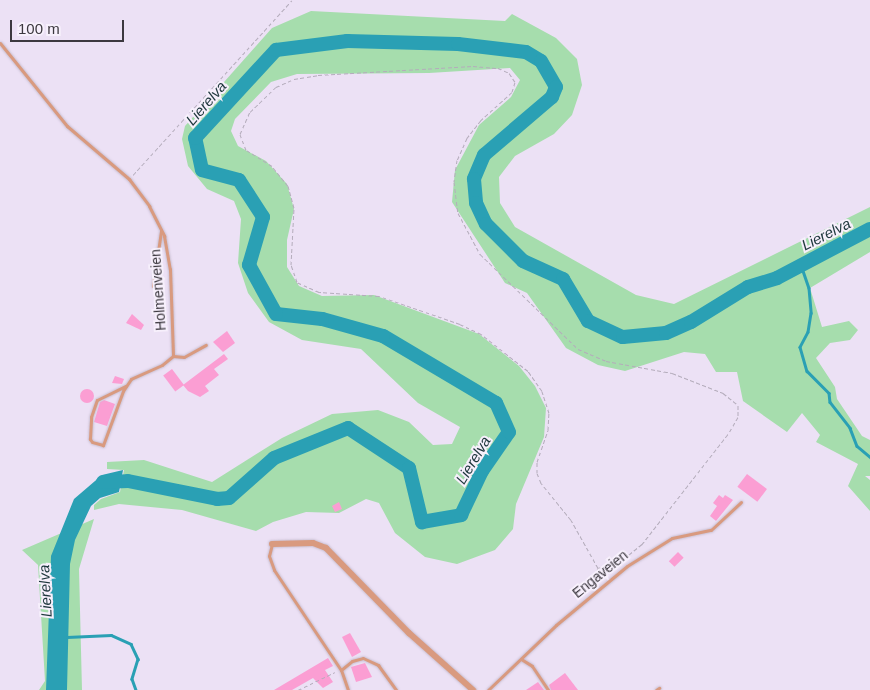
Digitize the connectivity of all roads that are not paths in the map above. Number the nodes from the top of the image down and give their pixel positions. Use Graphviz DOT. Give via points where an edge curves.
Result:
graph roads {
  1 [pos="0,43"];
  2 [pos="161,230"];
  3 [pos="153,286"];
  4 [pos="206,345"];
  5 [pos="173,356"];
  6 [pos="126,386"];
  7 [pos="741,502"];
  8 [pos="272,544"];
  9 [pos="521,659"];
  10 [pos="341,670"];
  11 [pos="348,690"];
  12 [pos="396,690"];
  13 [pos="473,690"];
  14 [pos="488,690"];
  15 [pos="548,690"];
  1 -- 2 [label="lane, Holmenveien" via="67,126 128,178"];
  2 -- 3 [label="lane"];
  2 -- 5 [label="lane, Holmenveien" via="169,254"];
  4 -- 5 [label="lane" via="184,356"];
  5 -- 6 [label="lane" via="162,365 140,373"];
  6 -- 6 [label="lane" via="103,445 90,439 94,406 101,398"];
  7 -- 9 [label="lane, Engaveien" via="718,526 704,533 664,542 627,566"];
  8 -- 10 [label="lane" via="268,556 274,570"];
  8 -- 13 [label="street" via="313,543 326,548 409,632"];
  9 -- 14 [label="lane, Engaveien"];
  9 -- 15 [label="lane" via="532,666"];
  10 -- 11 [label="lane"];
  10 -- 12 [label="lane" via="356,660 371,660"];
}
